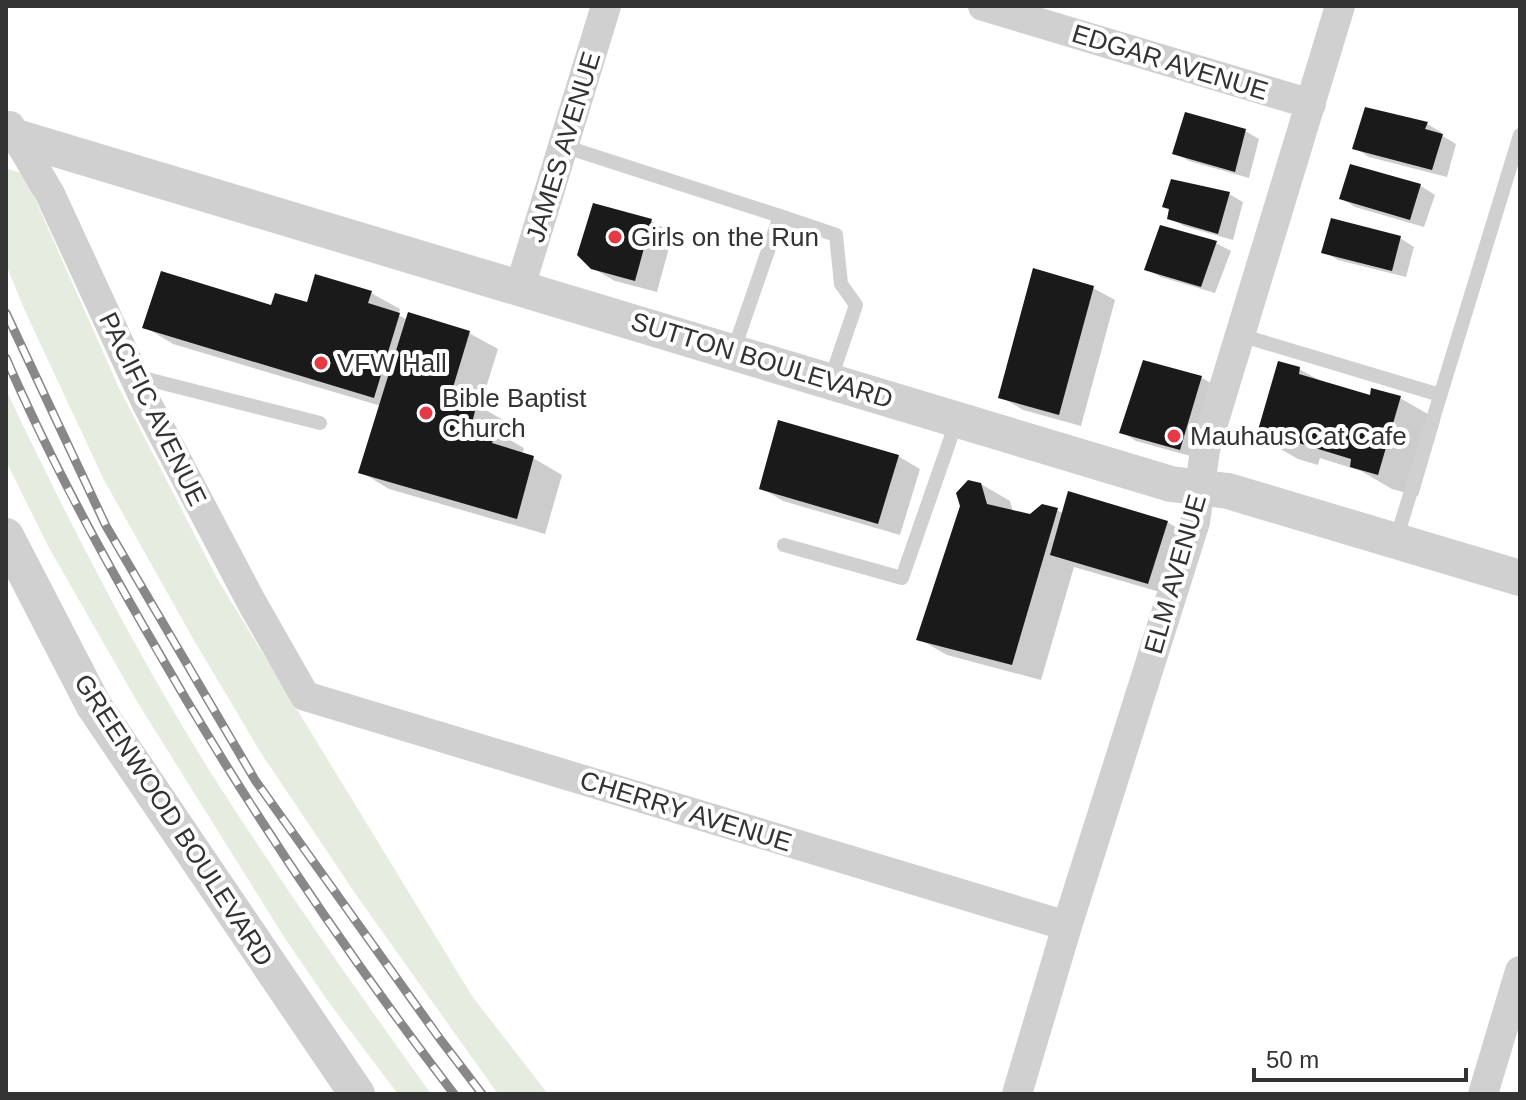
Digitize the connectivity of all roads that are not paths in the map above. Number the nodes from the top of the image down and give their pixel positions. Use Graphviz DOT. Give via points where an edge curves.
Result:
graph roads {
  1 [pos="606,6"];
  2 [pos="983,6"];
  3 [pos="1340,6"];
  4 [pos="1311,104"];
  5 [pos="9,130"];
  6 [pos="1520,135"];
  7 [pos="563,146"];
  8 [pos="780,216"];
  9 [pos="520,287"];
  10 [pos="1240,335"];
  11 [pos="733,352"];
  12 [pos="134,376"];
  13 [pos="830,381"];
  14 [pos="1440,395"];
  15 [pos="957,419"];
  16 [pos="320,423"];
  17 [pos="1199,488"];
  18 [pos="6,536"];
  19 [pos="1396,541"];
  20 [pos="784,545"];
  21 [pos="1520,578"];
  22 [pos="305,696"];
  23 [pos="1067,926"];
  24 [pos="1520,971"];
  25 [pos="357,1094"];
  26 [pos="1017,1094"];
  27 [pos="1483,1094"];
  1 -- 7 [label="street, JAMES AVENUE"];
  2 -- 4 [label="street, EDGAR AVENUE"];
  3 -- 4 [label="street, ELM AVENUE"];
  4 -- 10 [label="street, ELM AVENUE"];
  5 -- 9 [label="street, SUTTON BOULEVARD"];
  5 -- 12 [label="street, PACIFIC AVENUE" via="50,194"];
  6 -- 14 [label="lane"];
  7 -- 8 [label="lane"];
  7 -- 9 [label="street, JAMES AVENUE"];
  8 -- 11 [label="lane"];
  8 -- 13 [label="lane" via="836,235 841,284 856,305"];
  9 -- 11 [label="street, SUTTON BOULEVARD"];
  10 -- 14 [label="lane"];
  10 -- 17 [label="street, ELM AVENUE" via="1205,450"];
  11 -- 13 [label="street, SUTTON BOULEVARD"];
  12 -- 16 [label="lane"];
  12 -- 22 [label="street, PACIFIC AVENUE"];
  13 -- 15 [label="street, SUTTON BOULEVARD"];
  14 -- 19 [label="lane"];
  15 -- 17 [label="street, SUTTON BOULEVARD"];
  15 -- 20 [label="lane" via="902,578"];
  17 -- 19 [label="street, SUTTON BOULEVARD" via="1228,491"];
  17 -- 23 [label="street, ELM AVENUE" via="1195,522"];
  18 -- 25 [label="street, GREENWOOD BOULEVARD" via="94,706"];
  19 -- 21 [label="street, SUTTON BOULEVARD"];
  22 -- 23 [label="street, CHERRY AVENUE"];
  23 -- 26 [label="street, ELM AVENUE"];
  24 -- 27 [label="street"];
}
